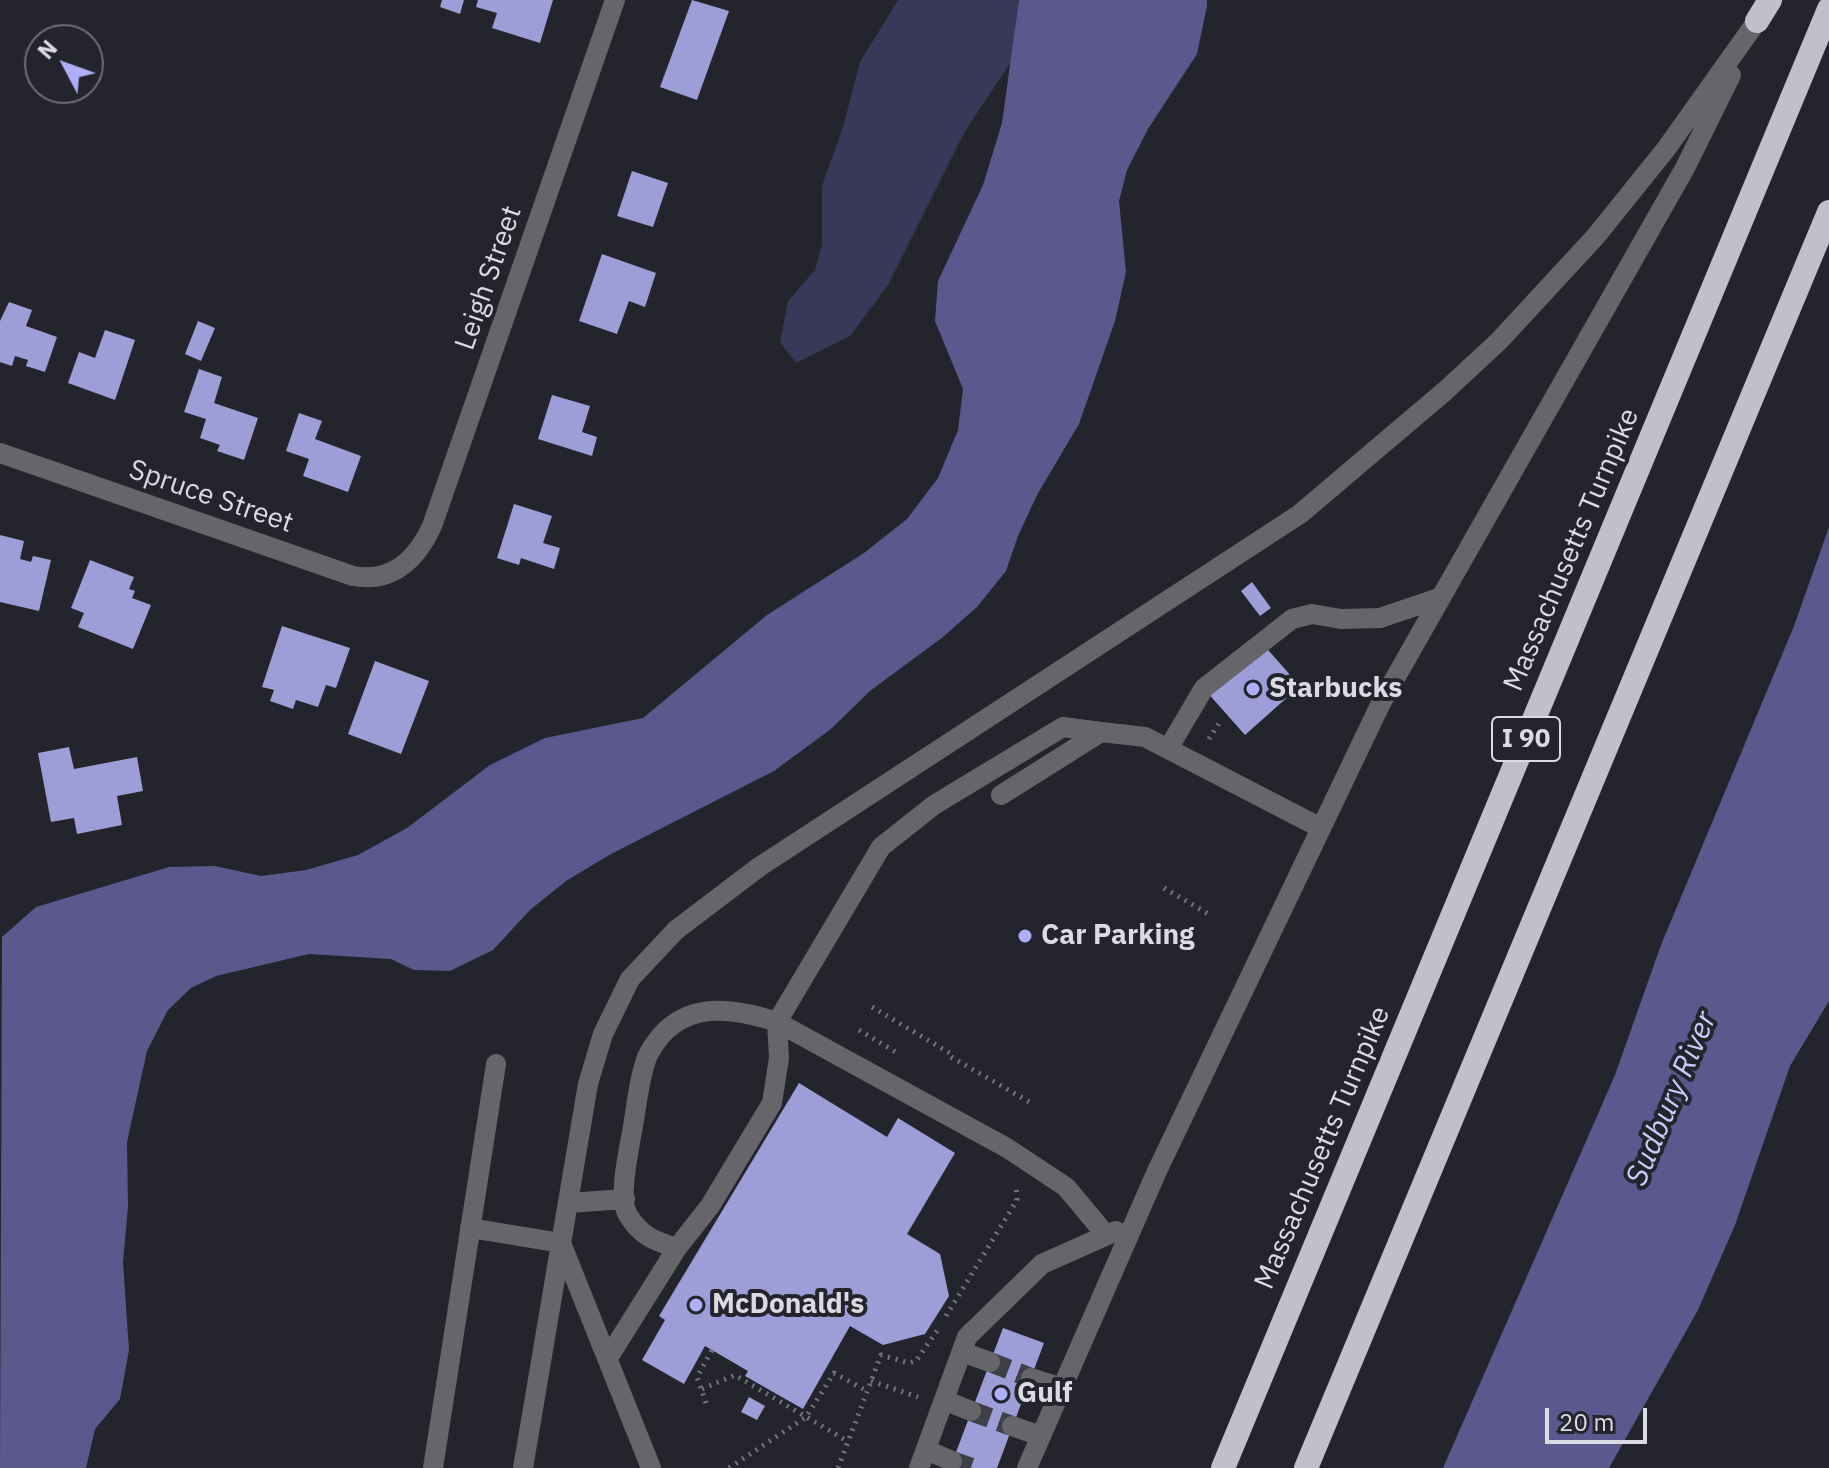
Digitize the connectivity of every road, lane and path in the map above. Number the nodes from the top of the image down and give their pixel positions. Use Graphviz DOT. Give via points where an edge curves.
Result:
graph roads {
  1 [pos="615,0"];
  2 [pos="1770,0"];
  3 [pos="1829,9"];
  4 [pos="1757,21"];
  5 [pos="1829,212"];
  6 [pos="0,453"];
  7 [pos="402,567"];
  8 [pos="1439,598"];
  9 [pos="1101,732"];
  10 [pos="1168,749"];
  11 [pos="1001,795"];
  12 [pos="1321,828"];
  13 [pos="1164,888"];
  14 [pos="1210,915"];
  15 [pos="1141,925"];
  16 [pos="1188,952"];
  17 [pos="872,1007"];
  18 [pos="777,1022"];
  19 [pos="496,1064"];
  20 [pos="1033,1104"];
  21 [pos="1013,1179"];
  22 [pos="625,1199"];
  23 [pos="568,1203"];
  24 [pos="1134,1222"];
  25 [pos="470,1228"];
  26 [pos="1106,1235"];
  27 [pos="561,1243"];
  28 [pos="677,1248"];
  29 [pos="712,1350"];
  30 [pos="962,1352"];
  31 [pos="608,1358"];
  32 [pos="990,1362"];
  33 [pos="1031,1378"];
  34 [pos="871,1381"];
  35 [pos="1062,1388"];
  36 [pos="702,1389"];
  37 [pos="867,1391"];
  38 [pos="943,1402"];
  39 [pos="706,1403"];
  40 [pos="971,1411"];
  41 [pos="806,1417"];
  42 [pos="1012,1426"];
  43 [pos="1041,1436"];
  44 [pos="848,1441"];
  45 [pos="922,1459"];
  46 [pos="952,1461"];
  47 [pos="433,1468"];
  48 [pos="523,1468"];
  49 [pos="651,1468"];
  50 [pos="729,1468"];
  51 [pos="838,1468"];
  52 [pos="1027,1468"];
  53 [pos="1223,1468"];
  54 [pos="1306,1468"];
  1 -- 7 [label="street, Leigh Street" via="432,526"];
  2 -- 4 [label="highway"];
  3 -- 53 [label="highway, Massachusetts Turnpike / I 90"];
  4 -- 8 [label="street" via="1685,168"];
  4 -- 23 [label="street" via="1596,236 1499,341 1374,452 1300,514 759,867 676,930 630,979 603,1034 588,1084"];
  5 -- 54 [label="highway, I 90"];
  6 -- 7 [label="street, Spruce Street" via="353,576 388,577"];
  8 -- 10 [label="street" via="1380,618 1312,614 1292,619 1204,688"];
  8 -- 12 [label="street"];
  9 -- 10 [label="street" via="1145,737"];
  9 -- 11 [label="street"];
  9 -- 18 [label="street" via="1063,727 934,805 881,847"];
  10 -- 12 [label="street"];
  12 -- 24 [label="street"];
  13 -- 14 [label="path"];
  15 -- 16 [label="path"];
  17 -- 20 [label="path"];
  18 -- 22 [label="street" via="740,1010 711,1009 669,1027 648,1055 625,1171"];
  18 -- 26 [label="street" via="925,1101 1066,1187"];
  18 -- 28 [label="street" via="779,1058 772,1103 710,1206"];
  19 -- 25 [label="street"];
  21 -- 34 [label="path" via="1017,1200 923,1354 909,1363 881,1355"];
  22 -- 23 [label="street"];
  22 -- 28 [label="street" via="626,1212 647,1239"];
  23 -- 27 [label="street"];
  24 -- 26 [label="street"];
  24 -- 35 [label="street"];
  25 -- 27 [label="street"];
  25 -- 47 [label="street"];
  26 -- 30 [label="street" via="1042,1264 967,1337"];
  27 -- 31 [label="street"];
  27 -- 48 [label="street"];
  28 -- 31 [label="street"];
  29 -- 36 [label="path" via="697,1377"];
  30 -- 32 [label="street"];
  30 -- 38 [label="street"];
  31 -- 49 [label="street"];
  33 -- 35 [label="street"];
  34 -- 37 [label="path"];
  34 -- 38 [label="path"];
  35 -- 43 [label="street"];
  36 -- 39 [label="path"];
  36 -- 41 [label="path" via="735,1375"];
  37 -- 41 [label="path" via="834,1373"];
  37 -- 44 [label="path"];
  38 -- 40 [label="street"];
  38 -- 45 [label="street"];
  41 -- 44 [label="path"];
  41 -- 50 [label="path"];
  42 -- 43 [label="street"];
  43 -- 52 [label="street"];
  44 -- 51 [label="path"];
  45 -- 46 [label="street"];
}
